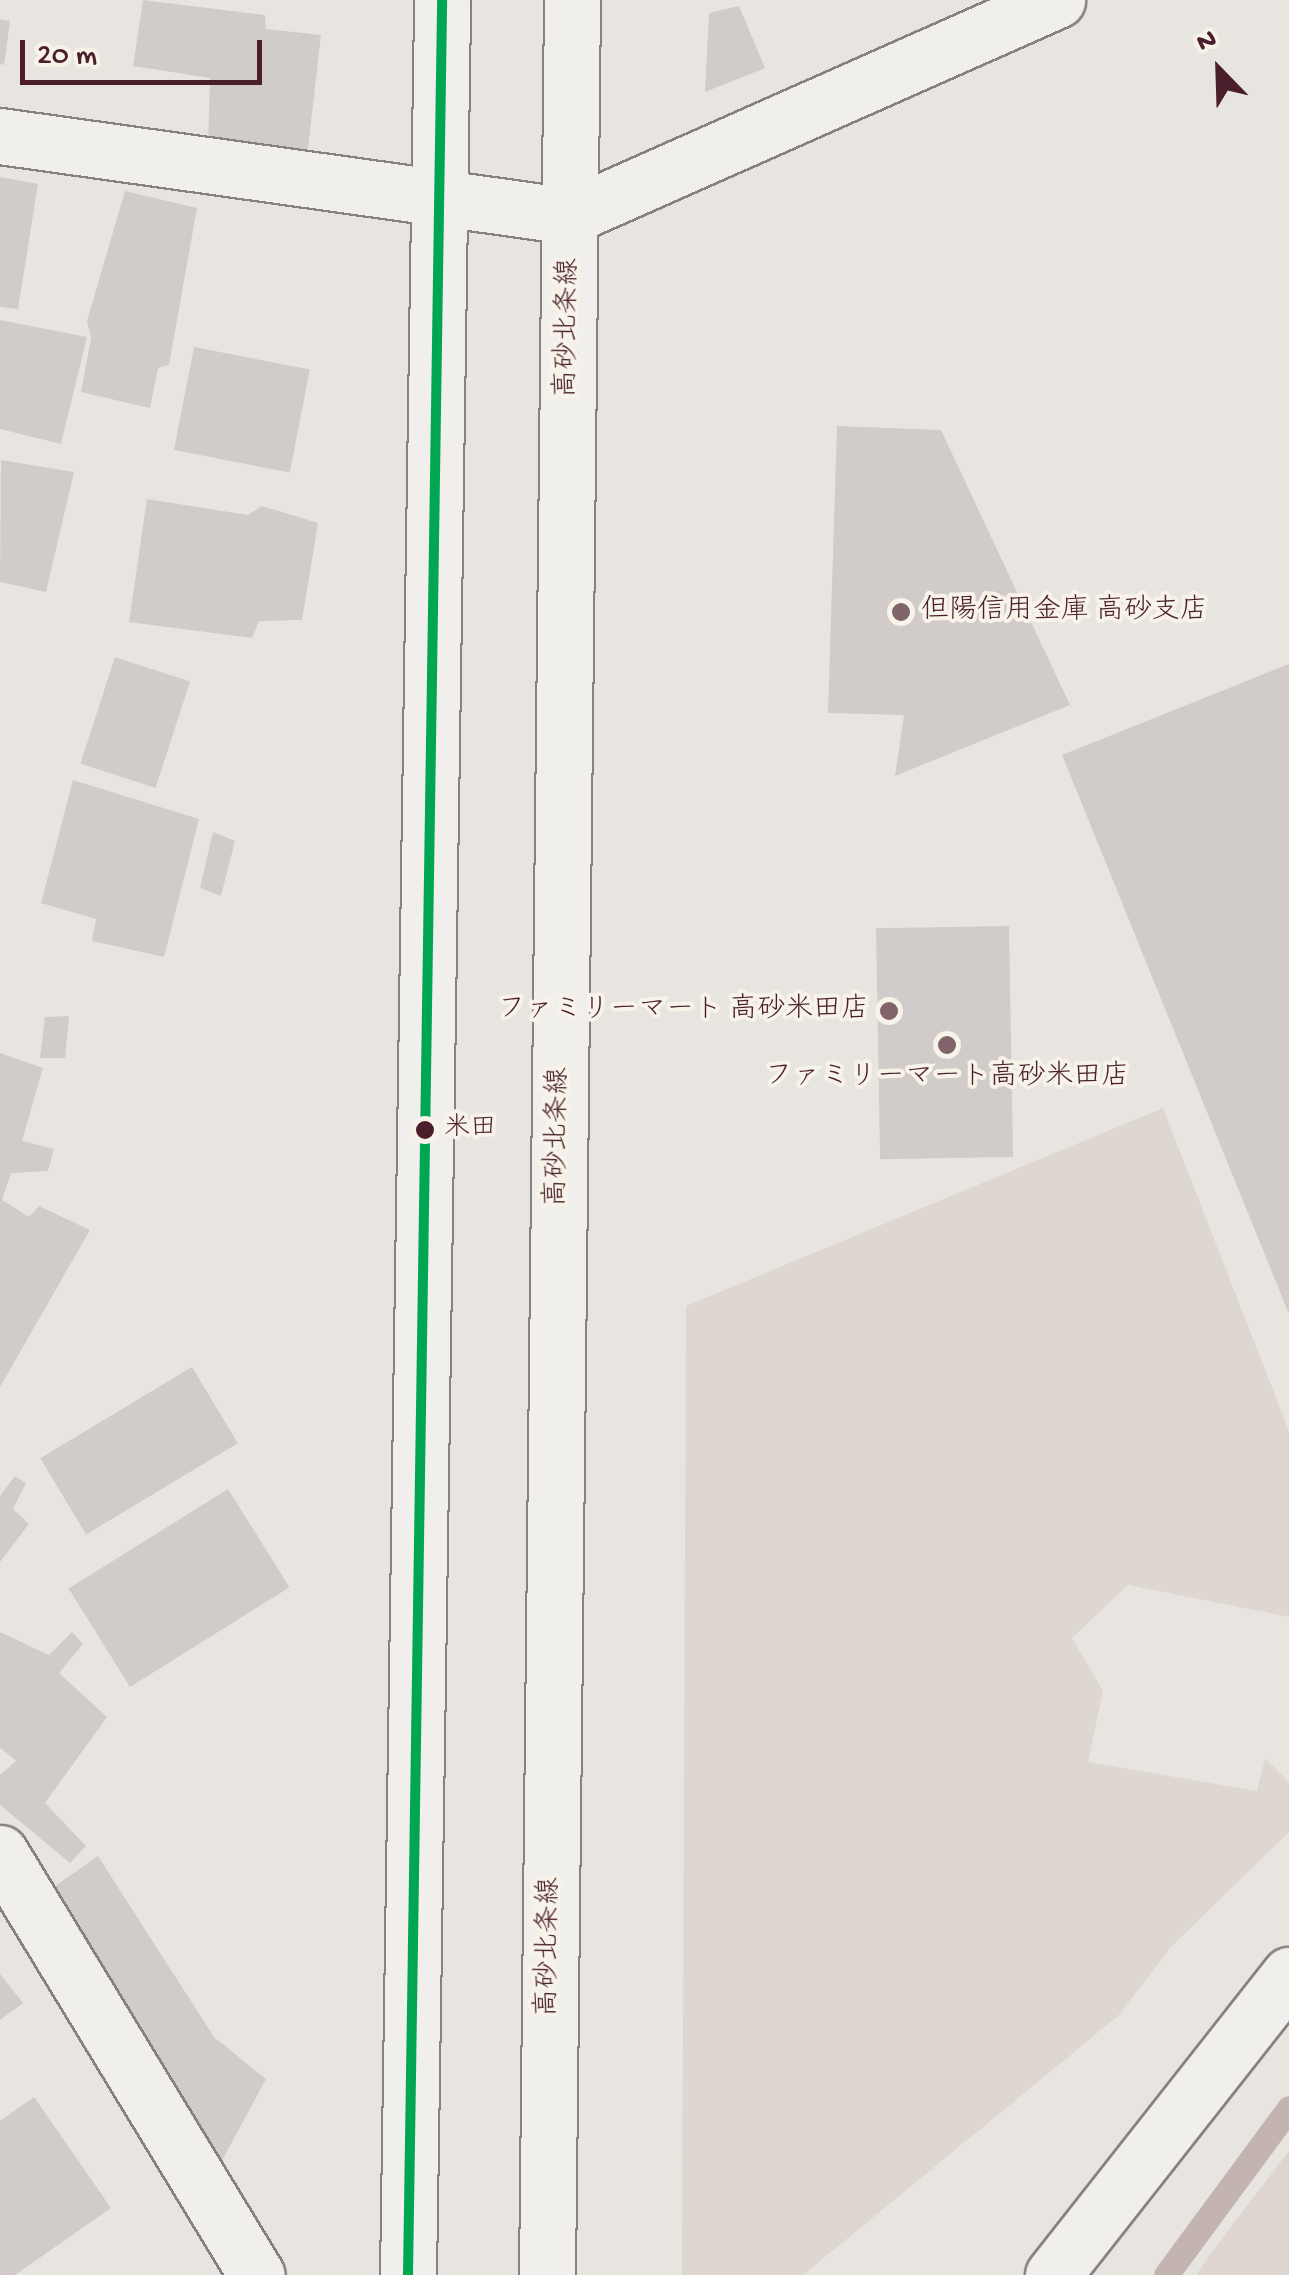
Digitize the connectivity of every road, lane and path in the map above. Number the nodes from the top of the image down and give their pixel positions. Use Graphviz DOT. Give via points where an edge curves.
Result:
graph roads {
  1 [pos="442,0"];
  2 [pos="572,0"];
  3 [pos="1057,0"];
  4 [pos="0,136"];
  5 [pos="439,202"];
  6 [pos="570,216"];
  7 [pos="0,1853"];
  8 [pos="1289,1975"];
  9 [pos="257,2275"];
  10 [pos="408,2275"];
  11 [pos="547,2275"];
  12 [pos="1053,2275"];
  1 -- 5 [label="main road"];
  2 -- 6 [label="main road, 高砂北条線"];
  3 -- 6 [label="main road"];
  4 -- 5 [label="main road"];
  5 -- 6 [label="main road"];
  5 -- 10 [label="main road"];
  6 -- 11 [label="main road, 高砂北条線"];
  7 -- 9 [label="main road"];
  8 -- 12 [label="main road"];
}
